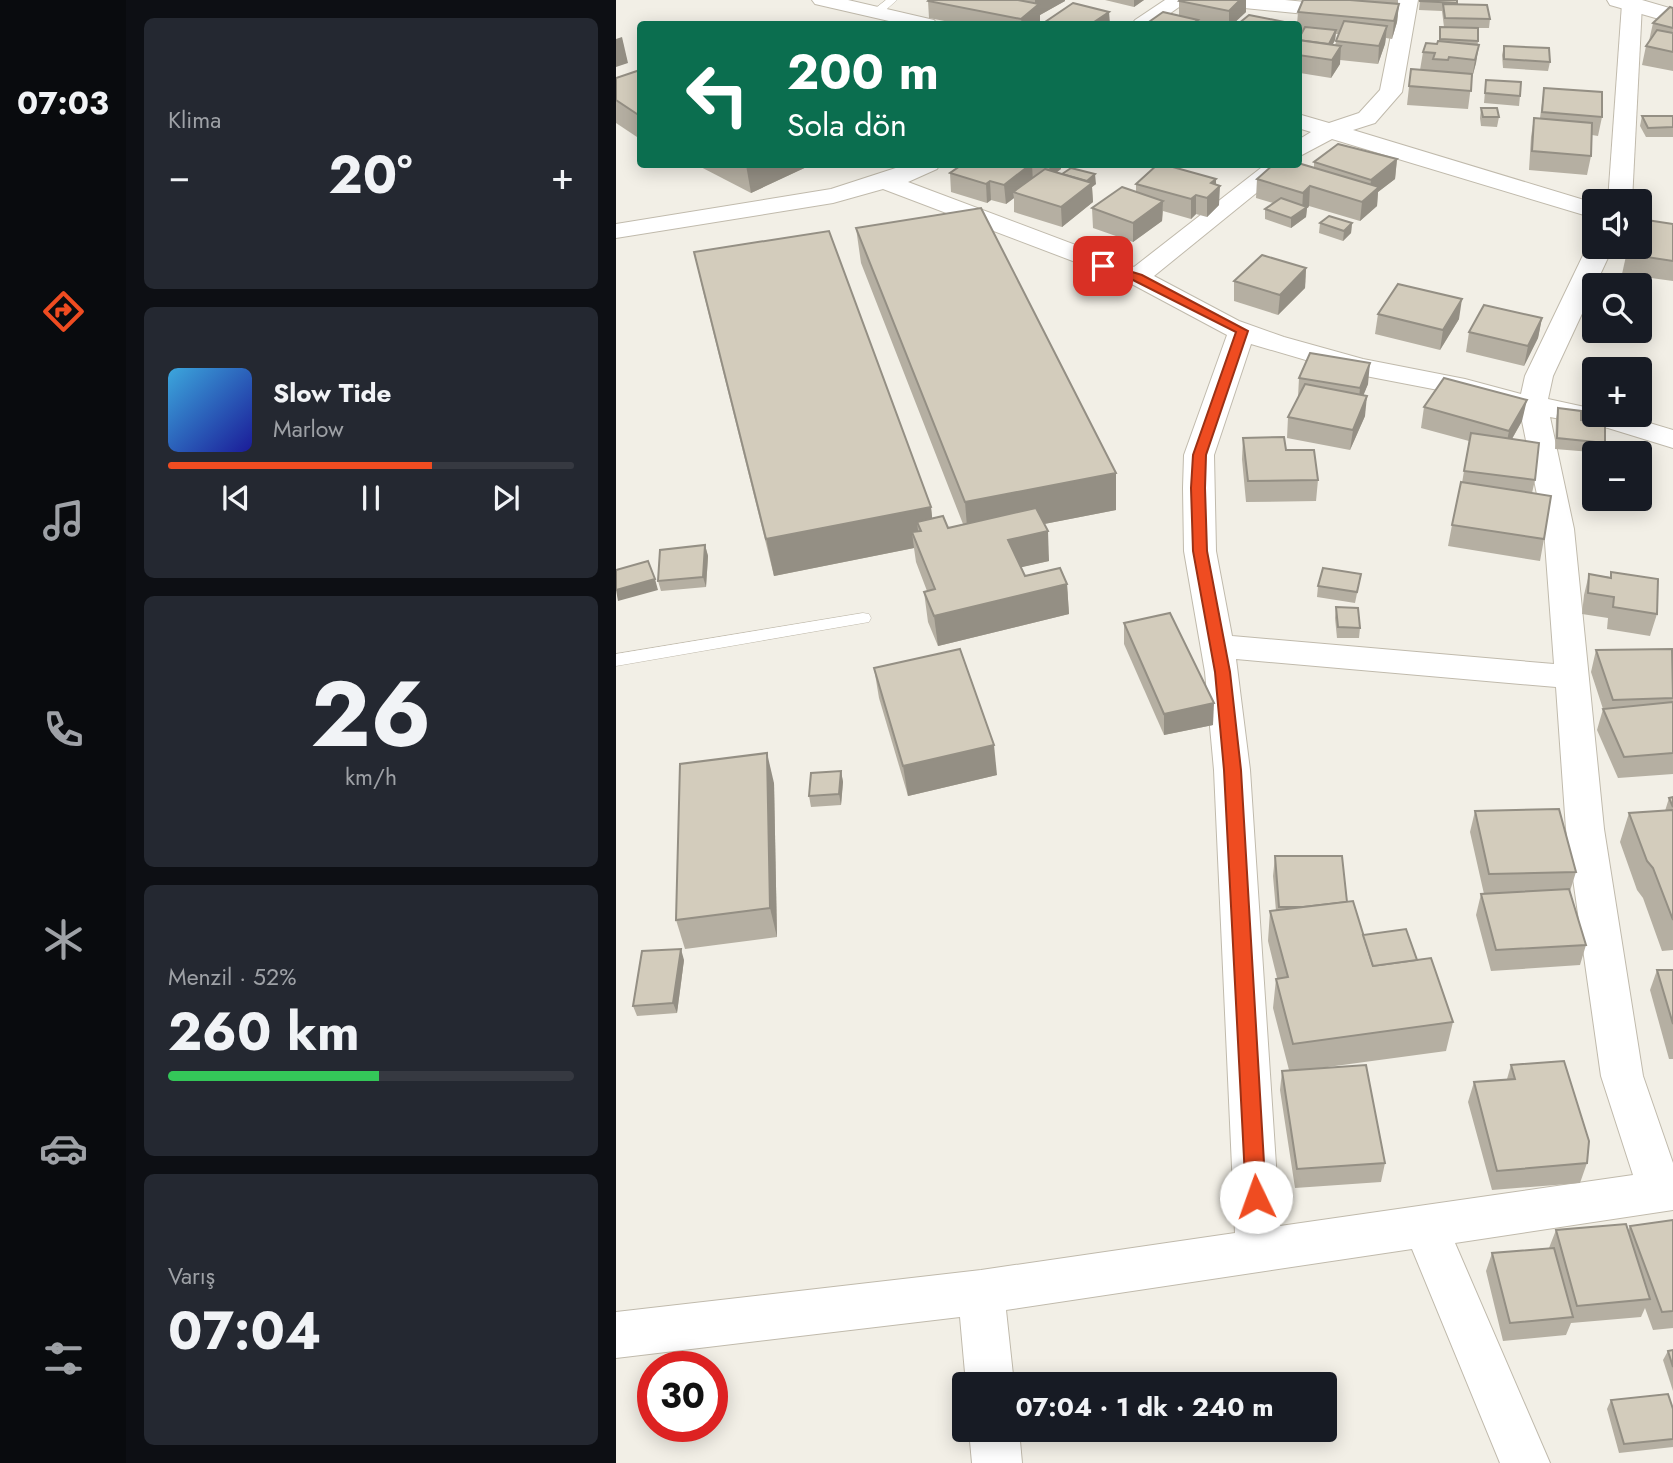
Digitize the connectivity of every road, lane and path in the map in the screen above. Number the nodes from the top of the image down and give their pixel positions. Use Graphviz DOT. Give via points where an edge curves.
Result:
graph roads {
  1 [pos="822,0"];
  2 [pos="1179,0"];
  3 [pos="1224,0"];
  4 [pos="1625,2"];
  5 [pos="884,6"];
  6 [pos="1407,9"];
  7 [pos="1673,16"];
  8 [pos="920,21"];
  9 [pos="1147,21"];
  10 [pos="1302,122"];
  11 [pos="1329,131"];
  12 [pos="1302,148"];
  13 [pos="919,168"];
  14 [pos="1276,168"];
  15 [pos="886,182"];
  16 [pos="1620,189"];
  17 [pos="1582,207"];
  18 [pos="616,231"];
  19 [pos="1594,259"];
  20 [pos="1138,277"];
  21 [pos="1242,331"];
  22 [pos="1533,406"];
  23 [pos="1673,439"];
  24 [pos="863,618"];
  25 [pos="1217,646"];
  26 [pos="616,660"];
  27 [pos="1571,677"];
  28 [pos="1667,1190"];
  29 [pos="1426,1226"];
  30 [pos="1259,1250"];
  31 [pos="981,1292"];
  32 [pos="616,1335"];
  33 [pos="989,1372"];
  34 [pos="995,1442"];
  35 [pos="997,1463"];
  36 [pos="1525,1463"];
  1 -- 5 [label="street"];
  2 -- 9 [label="street"];
  3 -- 6 [label="street" via="1372,15"];
  4 -- 7 [label="street"];
  4 -- 16 [label="street"];
  5 -- 8 [label="street"];
  6 -- 11 [label="street" via="1391,92 1367,118"];
  10 -- 11 [label="street"];
  11 -- 12 [label="street"];
  11 -- 17 [label="street"];
  13 -- 15 [label="street"];
  14 -- 20 [label="street"];
  15 -- 18 [label="street" via="833,196"];
  15 -- 20 [label="street"];
  19 -- 22 [label="street" via="1539,376"];
  20 -- 21 [label="street"];
  21 -- 22 [label="street" via="1360,367 1465,387"];
  21 -- 25 [label="street" via="1199,455 1200,551"];
  22 -- 23 [label="street" via="1614,421"];
  22 -- 27 [label="street" via="1559,529"];
  24 -- 26 [label="lane"];
  25 -- 27 [label="street"];
  25 -- 30 [label="street" via="1233,770"];
  27 -- 28 [label="street" via="1585,829 1622,1076"];
  28 -- 29 [label="street"];
  29 -- 30 [label="street"];
  29 -- 36 [label="street"];
  30 -- 31 [label="street"];
  31 -- 32 [label="street"];
  31 -- 33 [label="street"];
  34 -- 35 [label="street"];
}
